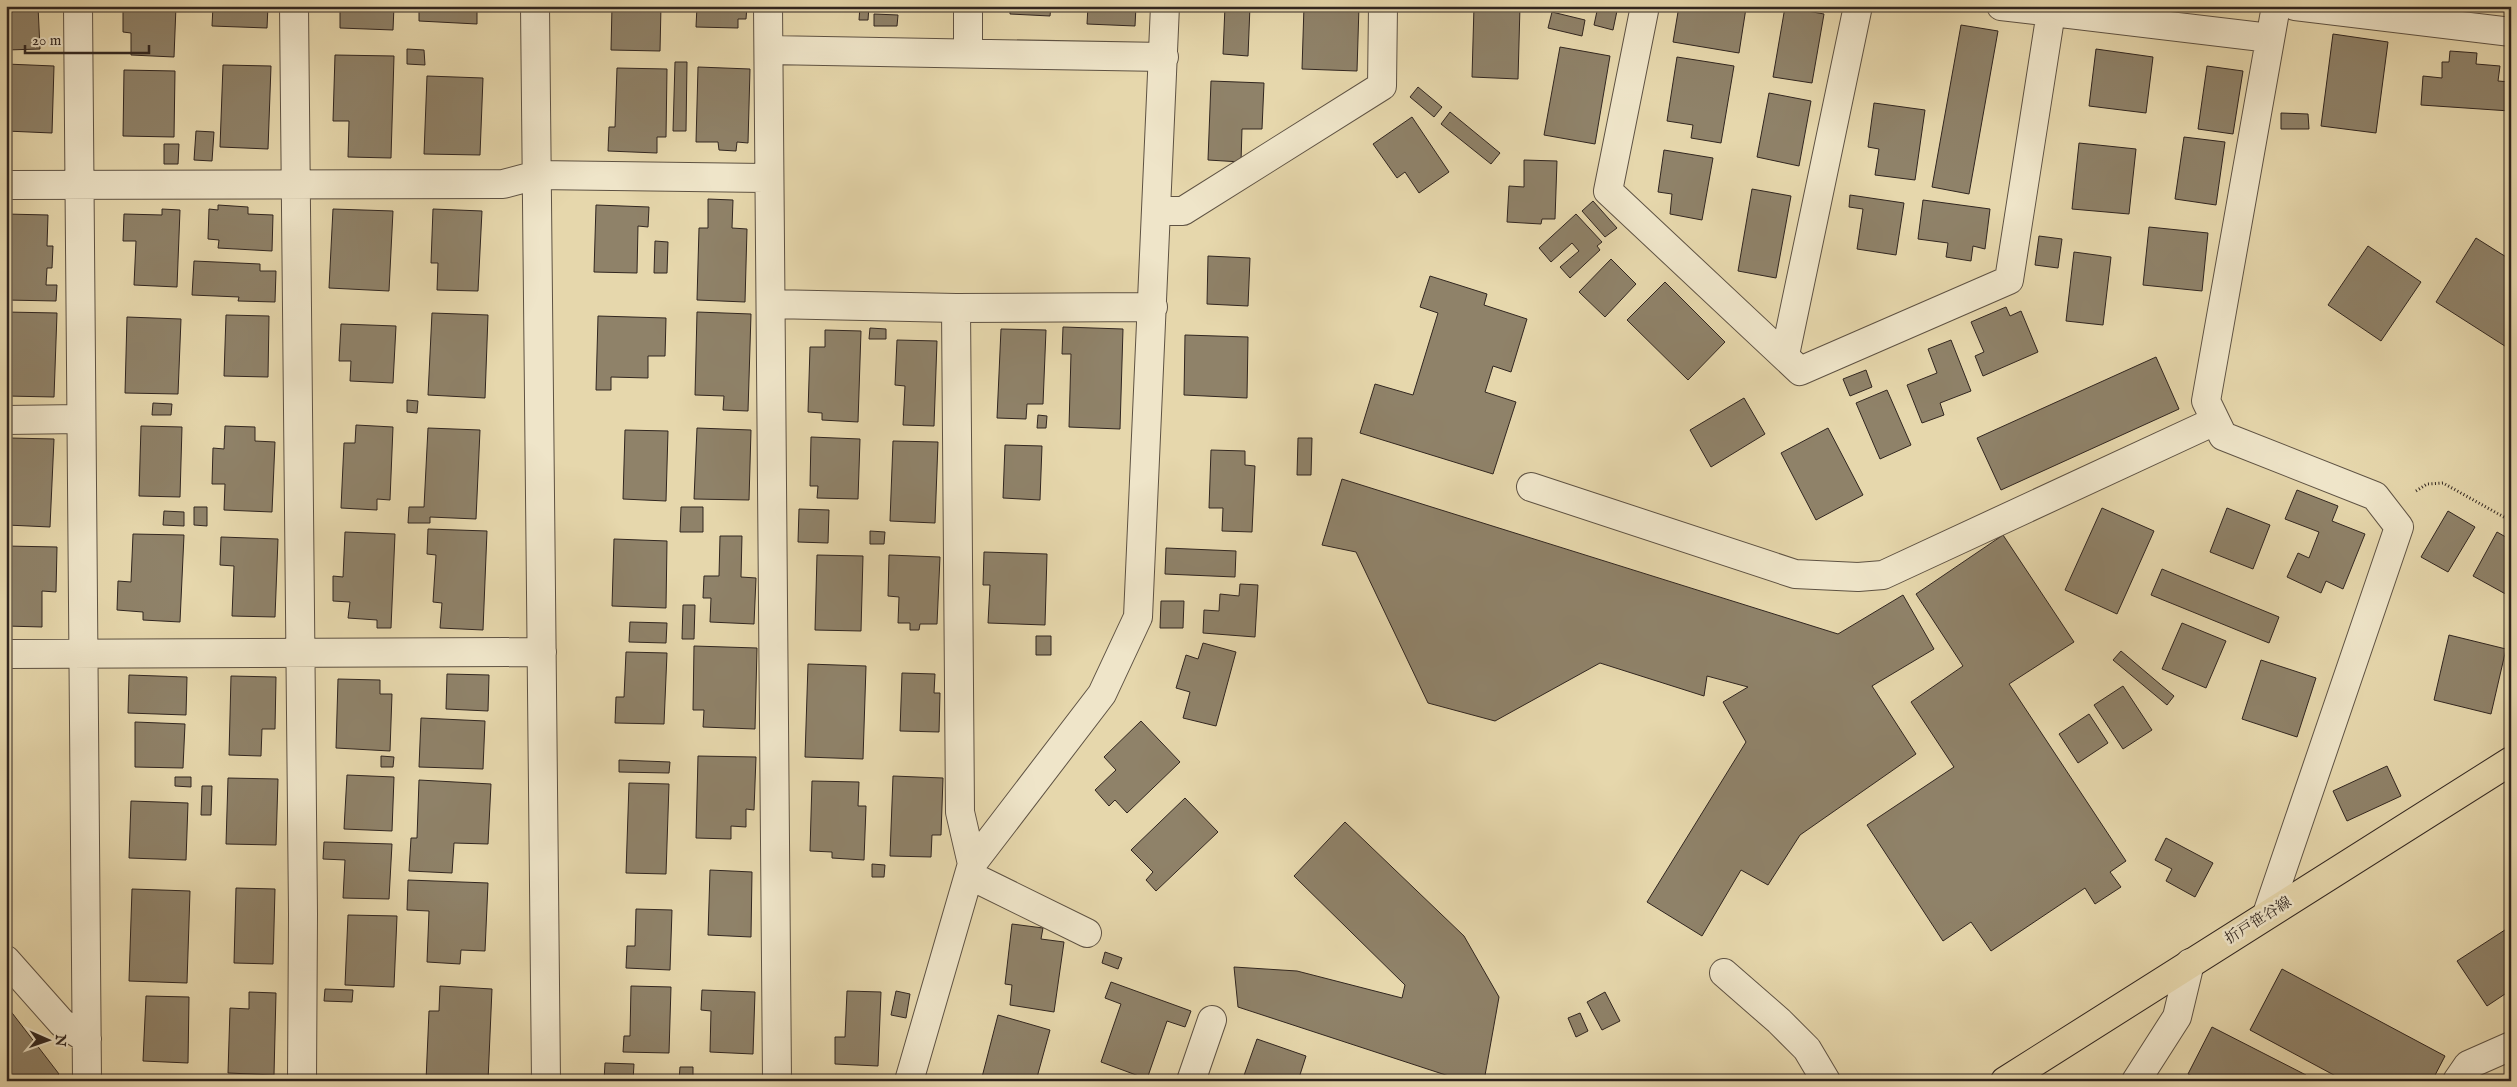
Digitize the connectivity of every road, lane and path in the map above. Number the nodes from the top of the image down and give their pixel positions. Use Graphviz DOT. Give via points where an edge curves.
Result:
graph roads {
  1 [pos="78,6"];
  2 [pos="294,6"];
  3 [pos="535,6"];
  4 [pos="768,6"];
  5 [pos="968,6"];
  6 [pos="1165,6"];
  7 [pos="1383,6"];
  8 [pos="1645,6"];
  9 [pos="1858,6"];
  10 [pos="2001,6"];
  11 [pos="2276,6"];
  12 [pos="2295,6"];
  13 [pos="2051,12"];
  14 [pos="2511,32"];
  15 [pos="2270,38"];
  16 [pos="769,50"];
  17 [pos="968,53"];
  18 [pos="1164,57"];
  19 [pos="537,175"];
  20 [pos="768,178"];
  21 [pos="6,185"];
  22 [pos="79,185"];
  23 [pos="294,185"];
  24 [pos="1157,211"];
  25 [pos="771,304"];
  26 [pos="1153,307"];
  27 [pos="956,308"];
  28 [pos="1785,354"];
  29 [pos="81,419"];
  30 [pos="6,420"];
  31 [pos="2215,421"];
  32 [pos="1531,487"];
  33 [pos="2387,511"];
  34 [pos="2511,521"];
  35 [pos="542,652"];
  36 [pos="299,653"];
  37 [pos="6,654"];
  38 [pos="83,654"];
  39 [pos="2511,761"];
  40 [pos="971,870"];
  41 [pos="2267,914"];
  42 [pos="1087,933"];
  43 [pos="6,960"];
  44 [pos="2190,963"];
  45 [pos="1724,973"];
  46 [pos="1212,1020"];
  47 [pos="87,1039"];
  48 [pos="2511,1046"];
  49 [pos="87,1081"];
  50 [pos="302,1081"];
  51 [pos="546,1081"];
  52 [pos="777,1081"];
  53 [pos="909,1081"];
  54 [pos="1191,1081"];
  55 [pos="1826,1081"];
  56 [pos="2006,1081"];
  57 [pos="2136,1081"];
  58 [pos="2457,1081"];
  1 -- 22 [label="street"];
  2 -- 23 [label="street"];
  3 -- 19 [label="street"];
  4 -- 16 [label="street"];
  5 -- 17 [label="street"];
  6 -- 18 [label="street"];
  7 -- 24 [label="street" via="1382,86 1183,211"];
  8 -- 28 [label="street" via="1608,191"];
  9 -- 28 [label="street"];
  10 -- 13 [label="street"];
  11 -- 15 [label="street"];
  12 -- 14 [label="street"];
  13 -- 15 [label="street"];
  13 -- 28 [label="street" via="2009,280 1800,371"];
  15 -- 31 [label="street" via="2206,401"];
  16 -- 17 [label="street"];
  16 -- 20 [label="street"];
  17 -- 18 [label="street"];
  18 -- 24 [label="street"];
  19 -- 20 [label="street"];
  19 -- 23 [label="street" via="502,184"];
  19 -- 35 [label="street"];
  20 -- 25 [label="street"];
  21 -- 22 [label="street"];
  22 -- 23 [label="street"];
  22 -- 29 [label="street"];
  23 -- 36 [label="street"];
  24 -- 26 [label="street"];
  25 -- 27 [label="street"];
  25 -- 52 [label="street"];
  26 -- 27 [label="street"];
  26 -- 40 [label="street" via="1138,617 1102,694"];
  27 -- 40 [label="street" via="960,812"];
  29 -- 30 [label="street"];
  29 -- 38 [label="street"];
  31 -- 32 [label="street" via="1875,576 1795,574"];
  31 -- 33 [label="street" via="2222,436 2375,496"];
  33 -- 34 [label="path" via="2427,484 2443,483"];
  33 -- 41 [label="street" via="2399,527"];
  35 -- 36 [label="street"];
  35 -- 51 [label="street"];
  36 -- 38 [label="street"];
  36 -- 50 [label="street"];
  37 -- 38 [label="street"];
  38 -- 47 [label="street"];
  39 -- 41 [label="main road, 折戸笹谷線"];
  40 -- 42 [label="street"];
  40 -- 53 [label="street"];
  41 -- 44 [label="main road, 折戸笹谷線"];
  43 -- 47 [label="street" via="62,1023"];
  44 -- 56 [label="main road, 折戸笹谷線"];
  44 -- 57 [label="street" via="2177,1017"];
  45 -- 55 [label="street" via="1807,1050"];
  46 -- 54 [label="street"];
  47 -- 49 [label="street"];
  48 -- 58 [label="street" via="2468,1066"];
}
